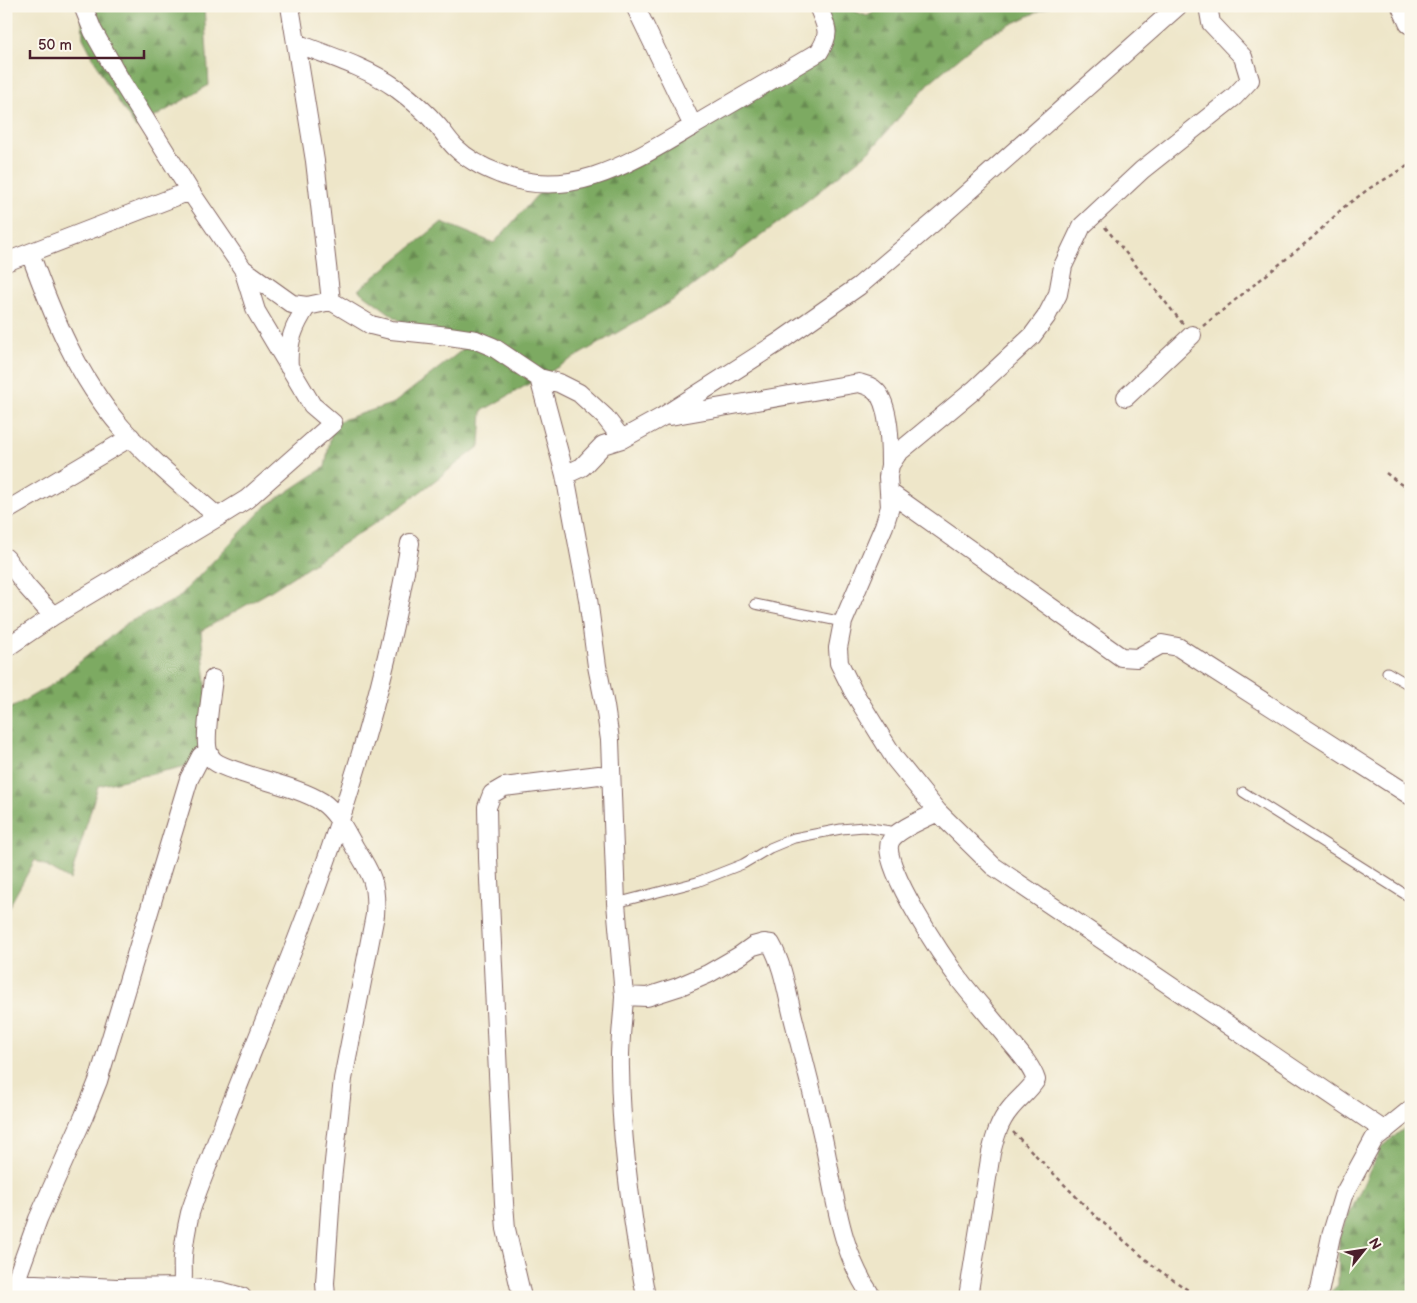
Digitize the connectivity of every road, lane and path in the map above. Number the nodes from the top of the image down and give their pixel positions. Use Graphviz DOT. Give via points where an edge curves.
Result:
graph roads {
  1 [pos="83,6"];
  2 [pos="290,6"];
  3 [pos="634,6"];
  4 [pos="818,6"];
  5 [pos="1178,6"];
  6 [pos="1208,6"];
  7 [pos="1404,6"];
  8 [pos="1411,22"];
  9 [pos="296,43"];
  10 [pos="693,126"];
  11 [pos="1411,164"];
  12 [pos="190,191"];
  13 [pos="1094,214"];
  14 [pos="30,253"];
  15 [pos="6,262"];
  16 [pos="243,269"];
  17 [pos="331,301"];
  18 [pos="307,306"];
  19 [pos="1192,335"];
  20 [pos="289,367"];
  21 [pos="539,378"];
  22 [pos="1126,398"];
  23 [pos="662,417"];
  24 [pos="131,436"];
  25 [pos="622,439"];
  26 [pos="890,465"];
  27 [pos="1386,473"];
  28 [pos="565,475"];
  29 [pos="890,492"];
  30 [pos="1411,492"];
  31 [pos="6,511"];
  32 [pos="218,517"];
  33 [pos="410,542"];
  34 [pos="6,558"];
  35 [pos="755,604"];
  36 [pos="53,616"];
  37 [pos="843,622"];
  38 [pos="6,648"];
  39 [pos="1387,672"];
  40 [pos="213,679"];
  41 [pos="1411,686"];
  42 [pos="208,751"];
  43 [pos="610,778"];
  44 [pos="1243,792"];
  45 [pos="1411,796"];
  46 [pos="938,812"];
  47 [pos="340,822"];
  48 [pos="899,833"];
  49 [pos="1411,898"];
  50 [pos="616,903"];
  51 [pos="624,996"];
  52 [pos="1411,1110"];
  53 [pos="1002,1121"];
  54 [pos="1385,1131"];
  55 [pos="182,1287"];
  56 [pos="116,1292"];
  57 [pos="242,1297"];
  58 [pos="326,1297"];
  59 [pos="522,1297"];
  60 [pos="646,1297"];
  61 [pos="872,1297"];
  62 [pos="968,1297"];
  63 [pos="1198,1297"];
  64 [pos="1315,1297"];
  1 -- 12 [label="street" via="120,79"];
  2 -- 9 [label="street"];
  3 -- 10 [label="street"];
  4 -- 10 [label="street" via="828,32 819,52"];
  5 -- 23 [label="street" via="859,286"];
  6 -- 13 [label="street" via="1211,23 1243,57 1250,80"];
  7 -- 8 [label="street"];
  9 -- 10 [label="street" via="377,76 413,102 471,159 488,170 530,183 567,183 602,174 635,160"];
  9 -- 17 [label="street" via="315,161"];
  11 -- 19 [label="path" via="1344,208 1312,238"];
  12 -- 14 [label="street"];
  12 -- 16 [label="street"];
  13 -- 19 [label="path"];
  13 -- 26 [label="street" via="1082,226 1063,266 1058,294 1032,336 974,390 913,439"];
  14 -- 15 [label="street"];
  14 -- 24 [label="street" via="62,334 83,376"];
  16 -- 18 [label="street" via="292,304"];
  16 -- 20 [label="street" via="256,311"];
  17 -- 18 [label="street"];
  17 -- 21 [label="street" via="371,325 476,340 493,346"];
  18 -- 20 [label="street" via="295,324 288,352"];
  19 -- 22 [label="street"];
  20 -- 32 [label="street" via="312,405 333,423 247,499"];
  21 -- 25 [label="street" via="579,393"];
  21 -- 28 [label="street"];
  23 -- 25 [label="street"];
  23 -- 26 [label="street" via="859,383 869,385 878,392 887,417"];
  24 -- 31 [label="street"];
  24 -- 32 [label="street"];
  25 -- 28 [label="street" via="602,445 582,467"];
  26 -- 29 [label="street"];
  27 -- 30 [label="path"];
  28 -- 43 [label="street" via="606,706"];
  29 -- 37 [label="street" via="890,507 884,526"];
  29 -- 45 [label="street" via="1121,657 1136,658 1162,644 1178,647"];
  32 -- 36 [label="street"];
  33 -- 47 [label="street" via="400,607 378,697"];
  34 -- 36 [label="street"];
  35 -- 37 [label="lane"];
  36 -- 38 [label="street"];
  37 -- 46 [label="street" via="838,648 844,675 895,759"];
  39 -- 41 [label="lane"];
  40 -- 42 [label="street"];
  42 -- 47 [label="street" via="213,760 228,768 322,802"];
  42 -- 56 [label="street" via="198,761 189,779 98,1081 38,1219 15,1283"];
  43 -- 50 [label="street"];
  43 -- 59 [label="street" via="599,775 504,787 492,794 487,808 506,1229"];
  44 -- 49 [label="lane"];
  46 -- 48 [label="street"];
  46 -- 54 [label="street" via="993,866"];
  47 -- 55 [label="street" via="190,1214"];
  47 -- 58 [label="street" via="370,872 376,899 343,1078 332,1180"];
  48 -- 50 [label="lane" via="864,827 794,838 743,864 697,882"];
  48 -- 53 [label="street" via="888,848 890,861 905,893 955,973 1021,1055 1036,1080"];
  50 -- 51 [label="street"];
  51 -- 60 [label="street" via="620,1067 622,1120 631,1206"];
  51 -- 61 [label="street" via="647,997 678,987 708,974 753,946 771,944 780,967 823,1139 840,1224 854,1268"];
  52 -- 54 [label="street"];
  53 -- 62 [label="street" via="991,1153"];
  53 -- 63 [label="path" via="1092,1214 1156,1268"];
  54 -- 64 [label="street" via="1374,1139 1343,1196 1320,1289"];
  55 -- 56 [label="street"];
  55 -- 57 [label="street"];
}
